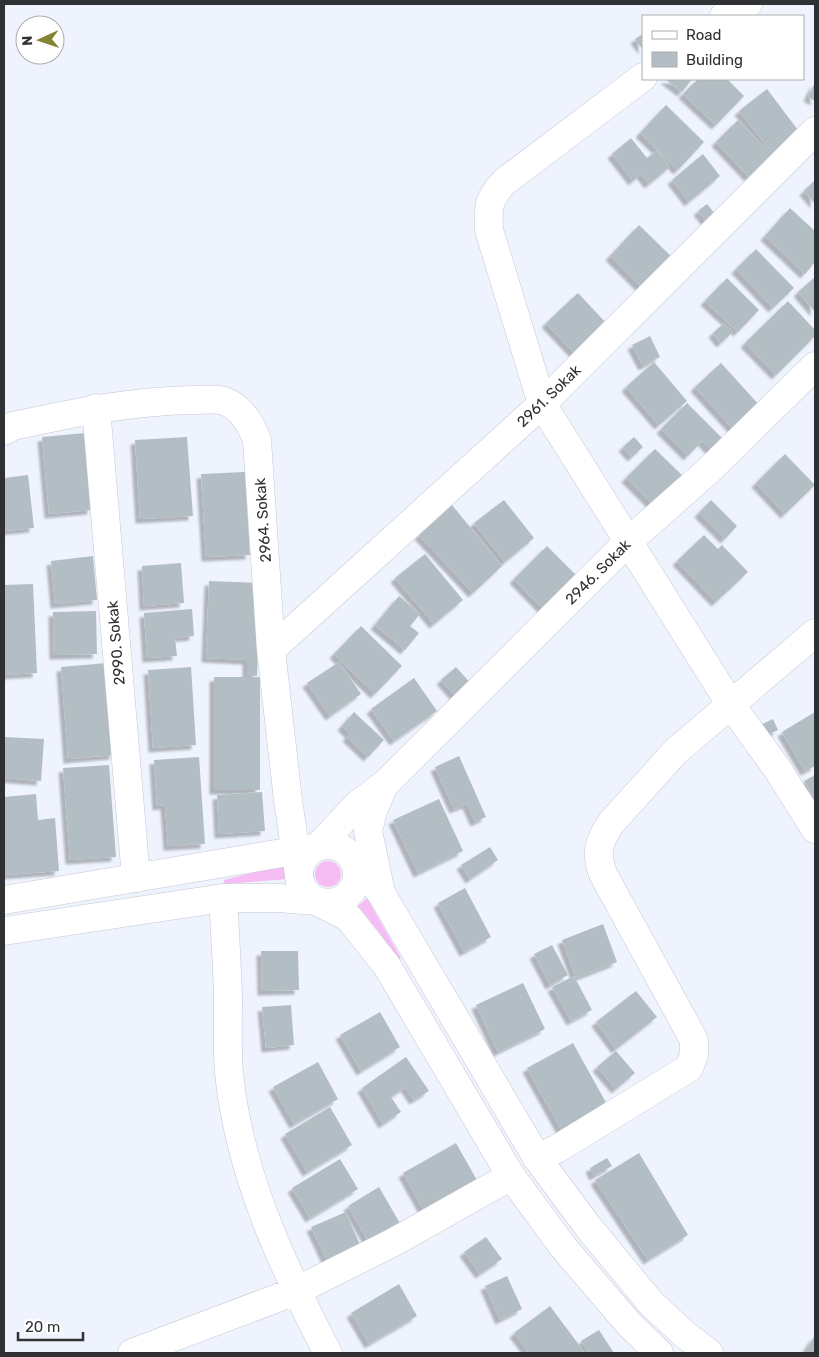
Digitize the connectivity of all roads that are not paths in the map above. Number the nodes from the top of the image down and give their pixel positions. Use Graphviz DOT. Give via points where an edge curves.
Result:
graph roads {
  1 [pos="748,4"];
  2 [pos="726,15"];
  3 [pos="642,79"];
  4 [pos="815,131"];
  5 [pos="815,366"];
  6 [pos="542,404"];
  7 [pos="96,408"];
  8 [pos="4,431"];
  9 [pos="629,541"];
  10 [pos="815,633"];
  11 [pos="271,650"];
  12 [pos="731,705"];
  13 [pos="385,784"];
  14 [pos="815,829"];
  15 [pos="368,831"];
  16 [pos="304,858"];
  17 [pos="353,860"];
  18 [pos="136,878"];
  19 [pos="381,893"];
  20 [pos="223,898"];
  21 [pos="4,900"];
  22 [pos="316,901"];
  23 [pos="4,931"];
  24 [pos="537,1158"];
  25 [pos="511,1176"];
  26 [pos="296,1291"];
  27 [pos="132,1353"];
  28 [pos="328,1353"];
  29 [pos="659,1353"];
  30 [pos="709,1353"];
  1 -- 2 [label="street"];
  3 -- 6 [label="street" via="491,195 489,230"];
  4 -- 6 [label="street, 2961. Sokak"];
  5 -- 9 [label="street, 2946. Sokak" via="708,472"];
  6 -- 9 [label="street"];
  6 -- 11 [label="street, 2961. Sokak"];
  7 -- 8 [label="street, 2964. Sokak" via="12,426"];
  7 -- 11 [label="street, 2964. Sokak" via="158,400 222,400 233,406 252,426 257,440"];
  7 -- 18 [label="street, 2990. Sokak"];
  9 -- 12 [label="street"];
  9 -- 13 [label="street, 2946. Sokak"];
  10 -- 12 [label="street"];
  11 -- 16 [label="street, 2964. Sokak" via="288,800"];
  12 -- 14 [label="street"];
  12 -- 24 [label="street" via="676,751 611,823 598,848 603,874 694,1040 692,1062 689,1068"];
  13 -- 15 [label="street"];
  13 -- 16 [label="street" via="358,805"];
  15 -- 17 [label="street"];
  15 -- 19 [label="street"];
  16 -- 17 [label="street" via="338,847"];
  16 -- 18 [label="street"];
  16 -- 22 [label="street" via="304,890"];
  17 -- 19 [label="street"];
  17 -- 22 [label="street" via="357,876 349,894 336,902"];
  18 -- 21 [label="street"];
  19 -- 24 [label="street"];
  20 -- 22 [label="street"];
  20 -- 23 [label="street"];
  20 -- 26 [label="street" via="229,1072 234,1108 262,1212"];
  22 -- 25 [label="street" via="348,917 380,956"];
  24 -- 30 [label="street" via="589,1228 646,1296 677,1328"];
  25 -- 26 [label="street" via="394,1242"];
  25 -- 29 [label="street" via="564,1248 629,1324"];
  26 -- 27 [label="street"];
  26 -- 28 [label="street"];
}
